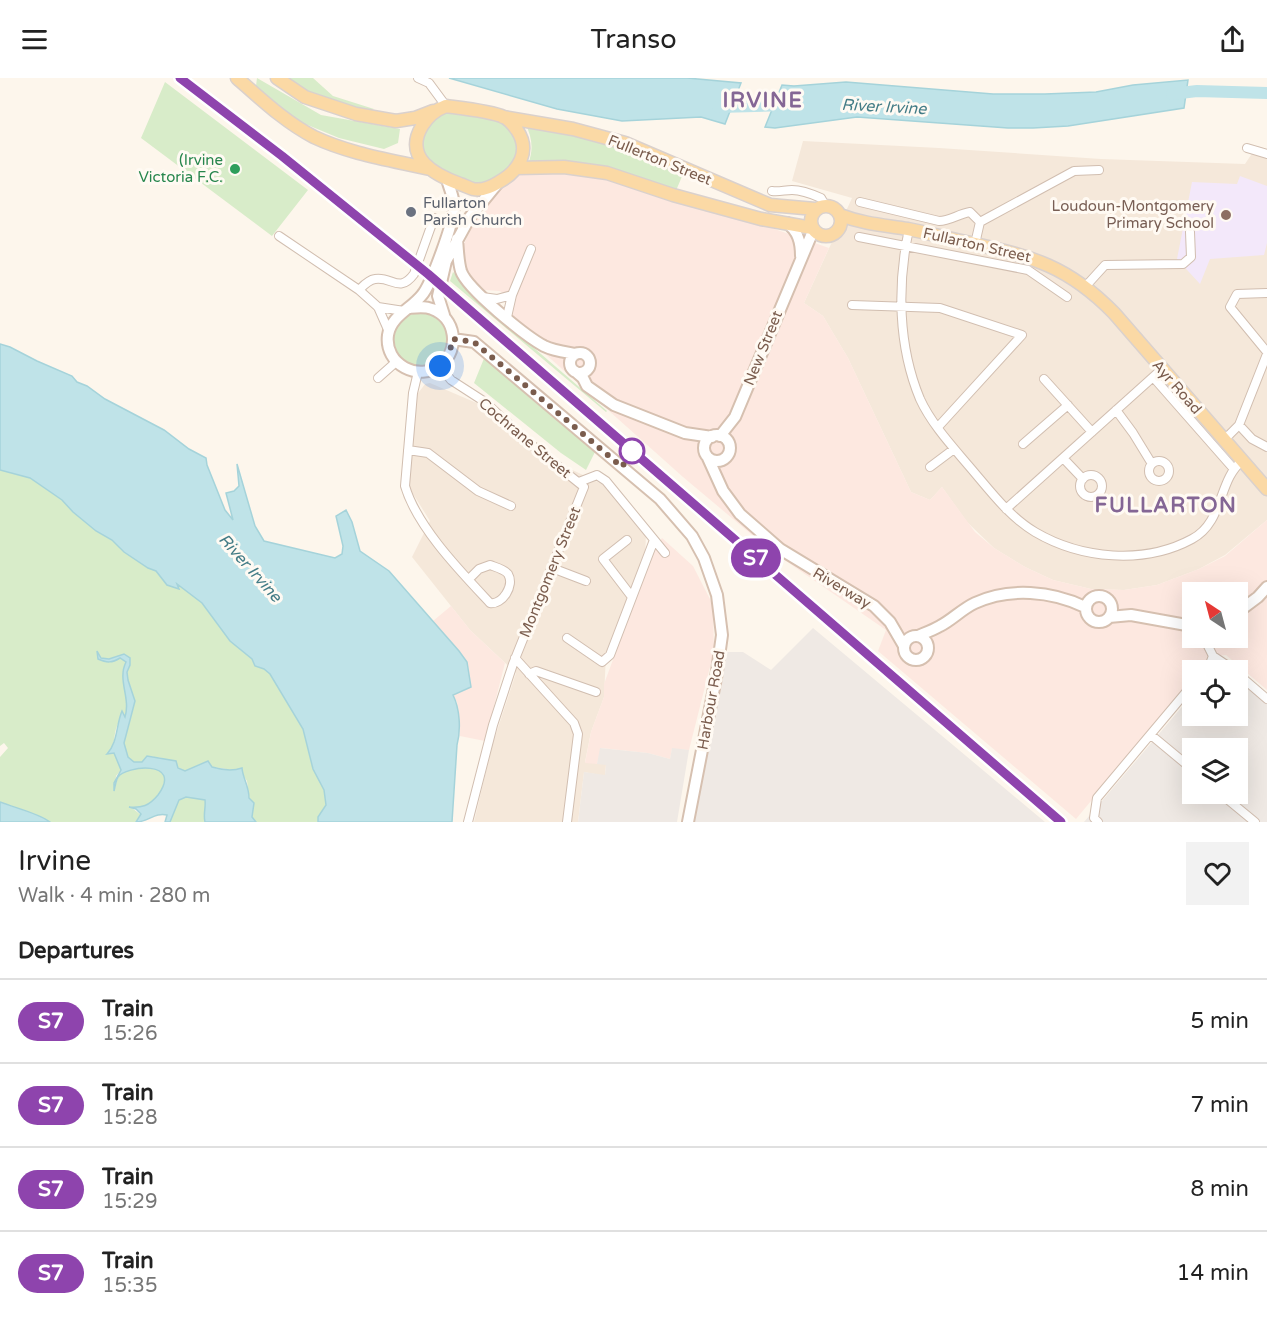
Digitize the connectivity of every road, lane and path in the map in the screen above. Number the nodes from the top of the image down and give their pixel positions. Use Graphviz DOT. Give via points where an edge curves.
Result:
graph roads {
  1 [pos="237,78"];
  2 [pos="277,78"];
  3 [pos="418,78"];
  4 [pos="442,108"];
  5 [pos="503,117"];
  6 [pos="1247,148"];
  7 [pos="1267,154"];
  8 [pos="516,168"];
  9 [pos="430,169"];
  10 [pos="1099,170"];
  11 [pos="447,179"];
  12 [pos="497,183"];
  13 [pos="772,191"];
  14 [pos="860,202"];
  15 [pos="820,207"];
  16 [pos="434,218"];
  17 [pos="840,221"];
  18 [pos="980,222"];
  19 [pos="787,223"];
  20 [pos="813,229"];
  21 [pos="909,229"];
  22 [pos="1190,232"];
  23 [pos="279,236"];
  24 [pos="859,237"];
  25 [pos="457,239"];
  26 [pos="975,244"];
  27 [pos="905,247"];
  28 [pos="531,249"];
  29 [pos="801,256"];
  30 [pos="1085,287"];
  31 [pos="359,290"];
  32 [pos="1267,293"];
  33 [pos="512,295"];
  34 [pos="480,297"];
  35 [pos="1067,297"];
  36 [pos="852,305"];
  37 [pos="378,307"];
  38 [pos="900,307"];
  39 [pos="407,310"];
  40 [pos="507,317"];
  41 [pos="446,319"];
  42 [pos="388,332"];
  43 [pos="453,339"];
  44 [pos="1267,353"];
  45 [pos="576,354"];
  46 [pos="396,362"];
  47 [pos="440,366"];
  48 [pos="589,368"];
  49 [pos="418,372"];
  50 [pos="576,372"];
  51 [pos="1157,373"];
  52 [pos="378,378"];
  53 [pos="1044,379"];
  54 [pos="595,391"];
  55 [pos="1068,405"];
  56 [pos="1116,411"];
  57 [pos="1239,425"];
  58 [pos="938,427"];
  59 [pos="1092,432"];
  60 [pos="693,436"];
  61 [pos="716,436"];
  62 [pos="1224,440"];
  63 [pos="1023,444"];
  64 [pos="1267,447"];
  65 [pos="954,448"];
  66 [pos="408,450"];
  67 [pos="706,454"];
  68 [pos="1063,458"];
  69 [pos="721,461"];
  70 [pos="1152,464"];
  71 [pos="1238,465"];
  72 [pos="930,467"];
  73 [pos="1083,479"];
  74 [pos="719,480"];
  75 [pos="582,485"];
  76 [pos="1267,489"];
  77 [pos="511,506"];
  78 [pos="1006,509"];
  79 [pos="654,540"];
  80 [pos="628,550"];
  81 [pos="665,553"];
  82 [pos="552,568"];
  83 [pos="469,579"];
  84 [pos="586,582"];
  85 [pos="1267,587"];
  86 [pos="632,597"];
  87 [pos="1248,603"];
  88 [pos="1087,604"];
  89 [pos="1111,605"];
  90 [pos="1131,615"];
  91 [pos="1109,617"];
  92 [pos="890,622"];
  93 [pos="1182,624"];
  94 [pos="940,626"];
  95 [pos="917,636"];
  96 [pos="567,638"];
  97 [pos="904,646"];
  98 [pos="1210,648"];
  99 [pos="927,651"];
  100 [pos="1213,656"];
  101 [pos="515,658"];
  102 [pos="1212,660"];
  103 [pos="1219,660"];
  104 [pos="530,674"];
  105 [pos="1248,683"];
  106 [pos="596,692"];
  107 [pos="1182,697"];
  108 [pos="1267,699"];
  109 [pos="1151,735"];
  110 [pos="1182,761"];
  111 [pos="1233,804"];
  112 [pos="468,822"];
  113 [pos="567,822"];
  114 [pos="688,822"];
  115 [pos="1098,822"];
  116 [pos="1255,822"];
  1 -- 9 [label="main road" via="313,136 345,149"];
  2 -- 4 [label="main road" via="305,97 356,114 396,121"];
  3 -- 4 [label="street" via="429,83"];
  4 -- 5 [label="main road"];
  4 -- 9 [label="main road" via="428,117 417,136 420,159"];
  5 -- 8 [label="main road" via="512,122 523,140 524,150"];
  5 -- 15 [label="main road, Fullerton Street" via="625,143 770,205"];
  6 -- 7 [label="street"];
  8 -- 12 [label="main road"];
  8 -- 19 [label="main road, Fullerton Street" via="564,167 607,173 673,195"];
  9 -- 11 [label="main road"];
  10 -- 18 [label="street" via="1074,171"];
  11 -- 12 [label="main road" via="474,189"];
  11 -- 39 [label="street" via="455,207 435,274 425,292"];
  12 -- 25 [label="street"];
  13 -- 15 [label="street" via="807,193 821,198"];
  14 -- 18 [label="street" via="939,221 970,212"];
  15 -- 17 [label="main road" via="834,207"];
  15 -- 20 [label="main road" via="810,218"];
  16 -- 31 [label="street" via="410,280 402,284 375,279"];
  17 -- 20 [label="main road" via="828,236"];
  17 -- 21 [label="main road, Fullarton Street"];
  18 -- 26 [label="street"];
  19 -- 20 [label="main road, Fullerton Street"];
  19 -- 29 [label="street" via="799,237"];
  20 -- 29 [label="street, New Street"];
  21 -- 26 [label="main road, Fullarton Street"];
  21 -- 27 [label="street"];
  22 -- 30 [label="street" via="1191,257 1183,264 1105,265"];
  23 -- 31 [label="street"];
  24 -- 27 [label="street"];
  25 -- 34 [label="street" via="461,272"];
  25 -- 41 [label="street" via="446,261 438,296"];
  26 -- 30 [label="main road, Fullarton Street" via="1038,260"];
  27 -- 35 [label="street" via="1028,270"];
  27 -- 38 [label="street"];
  28 -- 33 [label="street"];
  29 -- 61 [label="street, New Street" via="735,417"];
  30 -- 51 [label="main road, Ayr Road" via="1114,313"];
  31 -- 37 [label="street"];
  32 -- 44 [label="street" via="1237,294 1230,307"];
  33 -- 34 [label="street" via="497,299"];
  33 -- 40 [label="street"];
  34 -- 40 [label="street"];
  36 -- 38 [label="street"];
  37 -- 39 [label="street"];
  37 -- 42 [label="street"];
  38 -- 58 [label="street" via="906,354 920,398"];
  38 -- 58 [label="street" via="940,308 1022,335"];
  39 -- 41 [label="street" via="422,306 434,309"];
  39 -- 42 [label="street"];
  40 -- 45 [label="street" via="539,343"];
  41 -- 43 [label="street"];
  42 -- 46 [label="street" via="390,352"];
  43 -- 47 [label="street"];
  43 -- 114 [label="street, Harbour Road" via="474,342 660,499 692,536 704,558 717,596 722,635"];
  44 -- 57 [label="street"];
  45 -- 48 [label="street" via="587,356"];
  45 -- 50 [label="street" via="570,363"];
  46 -- 49 [label="street"];
  46 -- 52 [label="street"];
  47 -- 49 [label="street"];
  47 -- 75 [label="street, Cochrane Street" via="451,380 485,402"];
  48 -- 50 [label="street"];
  48 -- 54 [label="street"];
  49 -- 66 [label="street"];
  50 -- 54 [label="street"];
  51 -- 56 [label="street"];
  51 -- 62 [label="main road, Ayr Road"];
  51 -- 71 [label="street, Ayr Road"];
  53 -- 55 [label="street"];
  54 -- 60 [label="street" via="614,405"];
  55 -- 59 [label="street"];
  55 -- 63 [label="street"];
  56 -- 59 [label="street"];
  56 -- 70 [label="street"];
  57 -- 62 [label="street"];
  57 -- 64 [label="street"];
  58 -- 65 [label="street"];
  59 -- 68 [label="street"];
  60 -- 61 [label="street"];
  60 -- 67 [label="street"];
  61 -- 67 [label="street" via="706,442"];
  61 -- 69 [label="street" via="727,439 730,446"];
  62 -- 71 [label="main road, Ayr Road"];
  65 -- 72 [label="street"];
  65 -- 78 [label="street"];
  66 -- 77 [label="street" via="428,453 478,491"];
  66 -- 83 [label="street" via="405,486 409,499"];
  67 -- 69 [label="street"];
  67 -- 74 [label="street, Riverway"];
  68 -- 73 [label="street"];
  68 -- 78 [label="street"];
  69 -- 74 [label="street"];
  71 -- 76 [label="main road, Ayr Road"];
  71 -- 78 [label="street" via="1210,524 1193,539 1136,556 1075,550 1035,532"];
  74 -- 92 [label="street, Riverway" via="740,514 780,549 860,596"];
  75 -- 79 [label="street" via="597,475 606,481"];
  75 -- 82 [label="street, Montgomery Street"];
  79 -- 81 [label="street"];
  79 -- 86 [label="street"];
  80 -- 86 [label="street" via="624,542 603,559"];
  82 -- 84 [label="street"];
  82 -- 101 [label="street, Montgomery Street"];
  83 -- 83 [label="street" via="490,565 503,570 510,582 496,604 490,603"];
  85 -- 87 [label="street"];
  86 -- 96 [label="street" via="610,655 602,662"];
  88 -- 89 [label="street" via="1097,595"];
  88 -- 91 [label="street" via="1086,613 1092,620"];
  88 -- 94 [label="street" via="1019,593 997,596 976,603"];
  89 -- 90 [label="street"];
  89 -- 91 [label="street"];
  90 -- 91 [label="street"];
  90 -- 93 [label="street"];
  92 -- 95 [label="street, Riverway"];
  92 -- 97 [label="street, Riverway"];
  94 -- 95 [label="street"];
  94 -- 99 [label="street"];
  95 -- 97 [label="street"];
  95 -- 99 [label="street" via="925,640"];
  97 -- 99 [label="street" via="907,656 913,659"];
  98 -- 100 [label="street"];
  100 -- 102 [label="street"];
  100 -- 103 [label="street"];
  101 -- 104 [label="street"];
  101 -- 112 [label="street, Montgomery Street"];
  104 -- 106 [label="street" via="536,671"];
  104 -- 113 [label="street" via="574,723 578,734"];
  105 -- 108 [label="street"];
  107 -- 109 [label="street"];
  109 -- 110 [label="street"];
  109 -- 115 [label="street" via="1097,798 1094,818"];
  111 -- 116 [label="street"];
}
